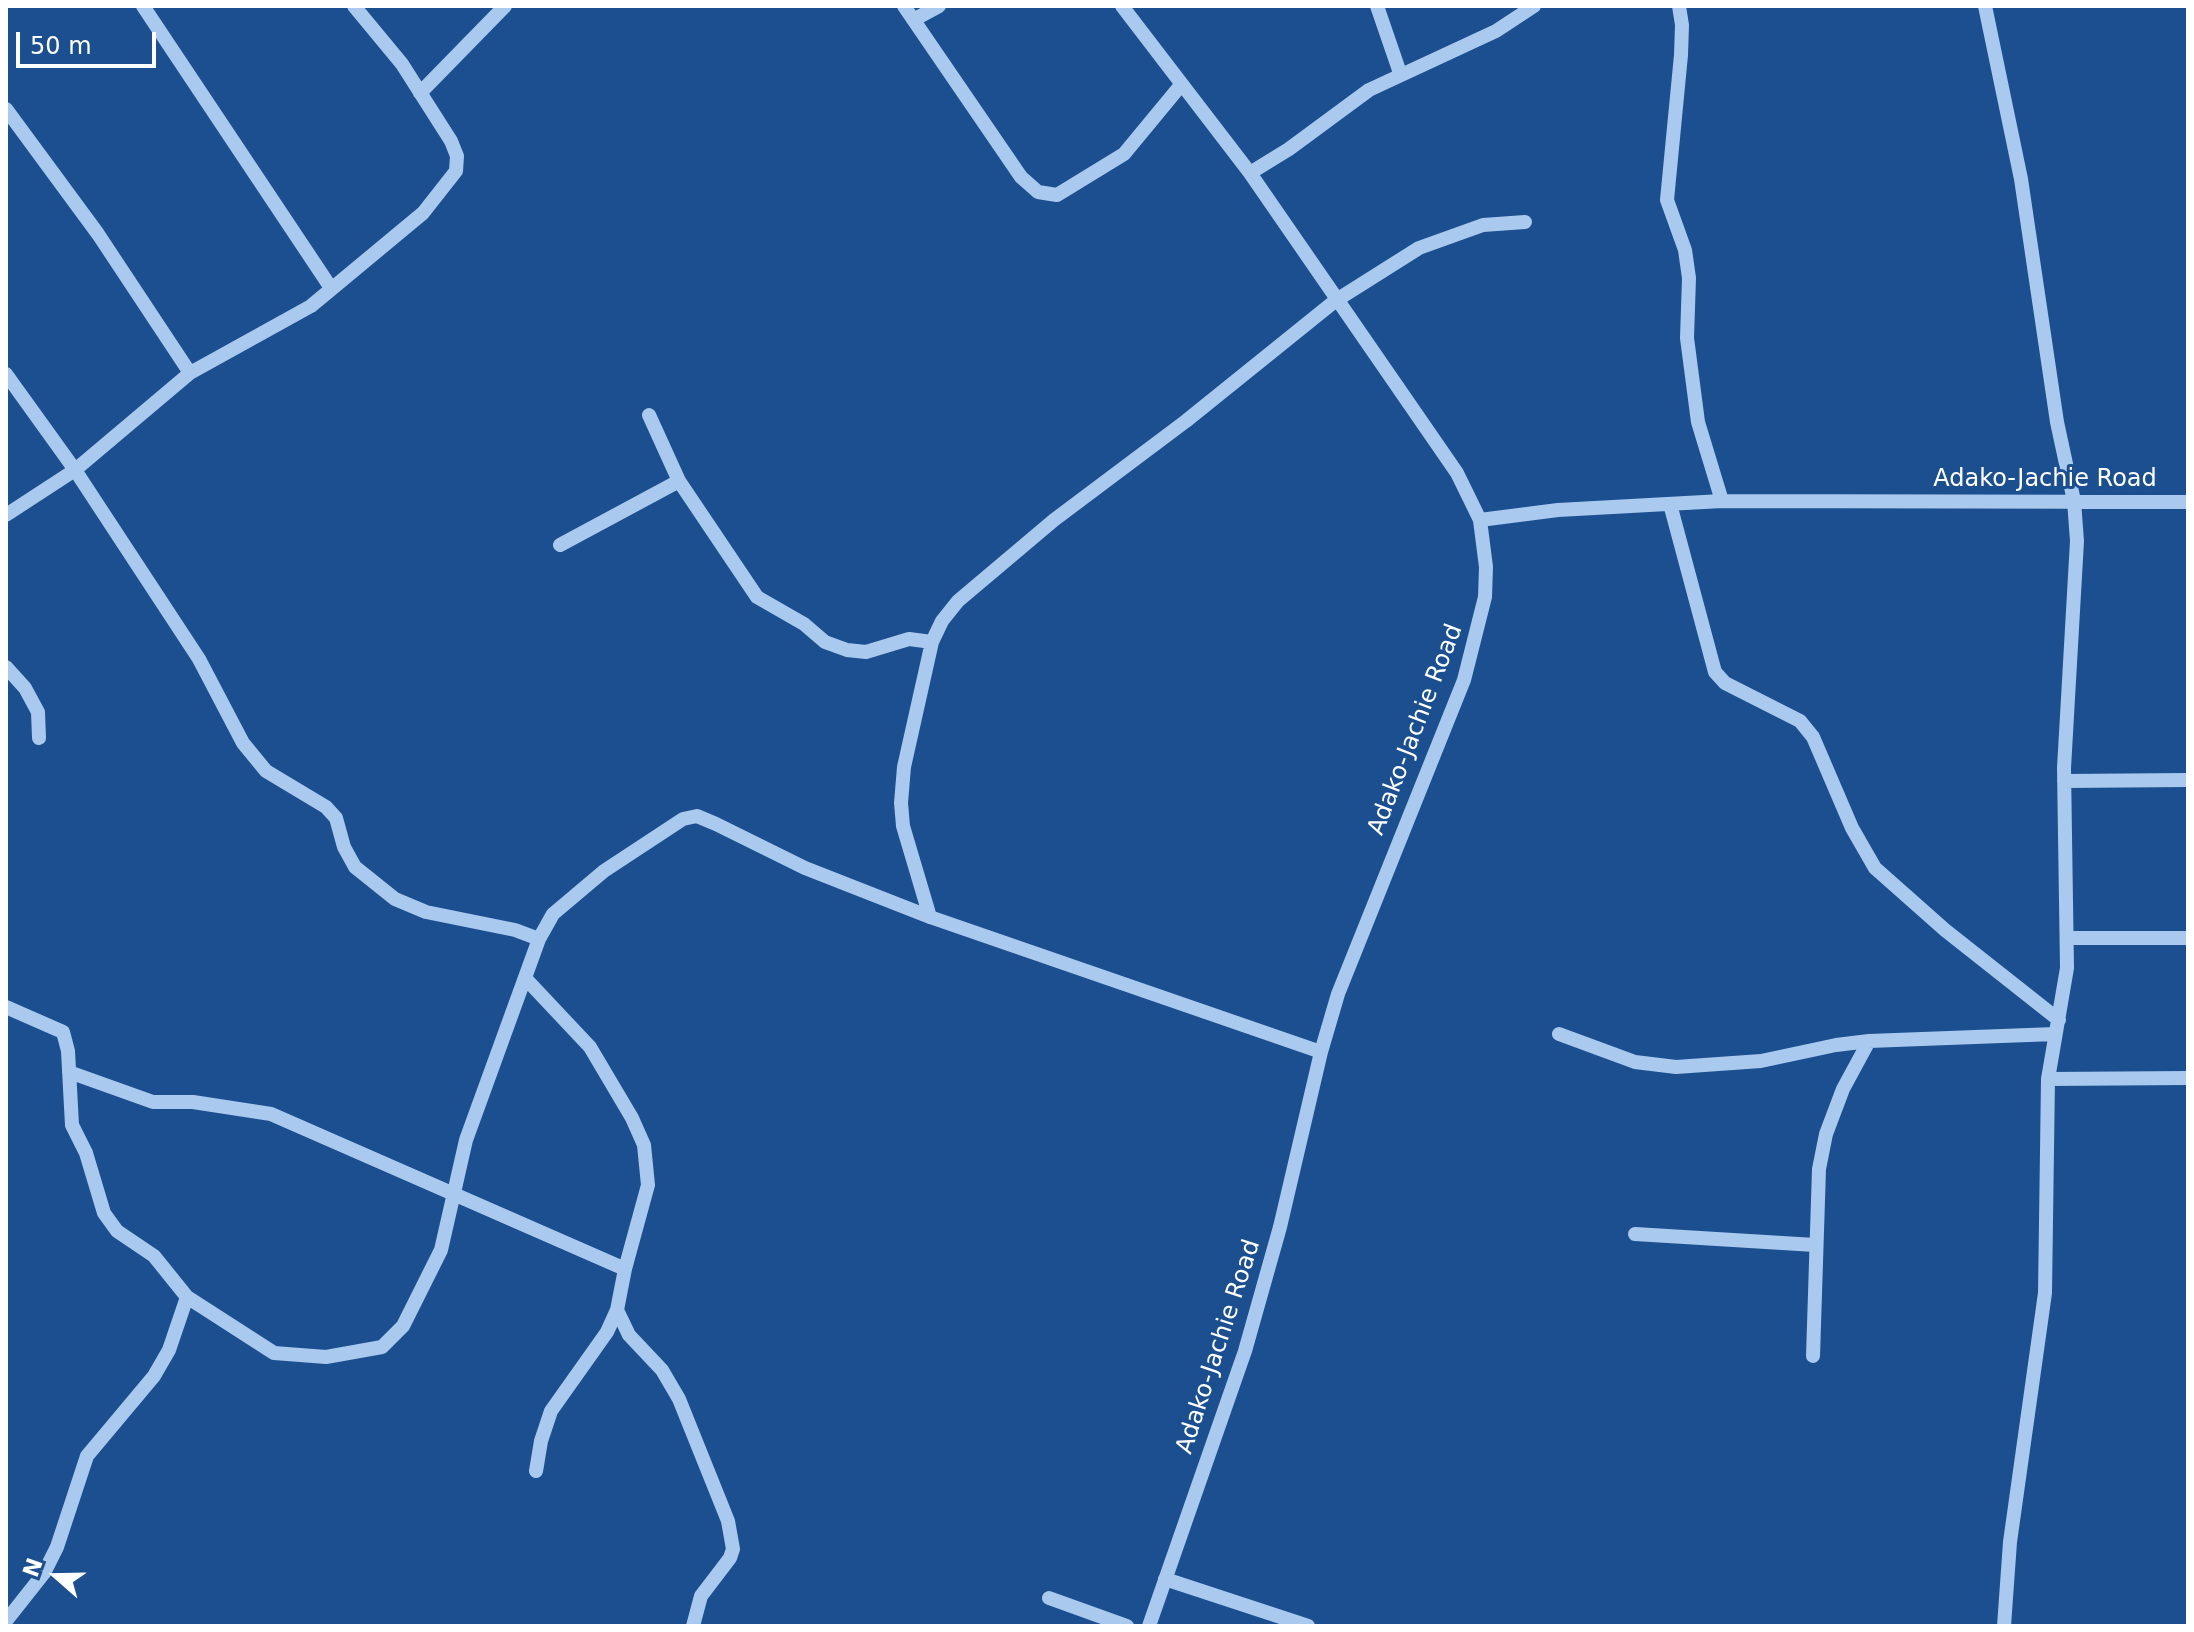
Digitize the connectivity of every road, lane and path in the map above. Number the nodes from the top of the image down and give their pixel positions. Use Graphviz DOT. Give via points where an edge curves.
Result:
graph roads {
  1 [pos="143,6"];
  2 [pos="354,6"];
  3 [pos="505,6"];
  4 [pos="904,6"];
  5 [pos="939,6"];
  6 [pos="1122,6"];
  7 [pos="1377,6"];
  8 [pos="1534,6"];
  9 [pos="1679,6"];
  10 [pos="1985,6"];
  11 [pos="915,19"];
  12 [pos="1400,73"];
  13 [pos="1181,85"];
  14 [pos="420,93"];
  15 [pos="6,109"];
  16 [pos="1250,173"];
  17 [pos="1525,222"];
  18 [pos="331,288"];
  19 [pos="1335,301"];
  20 [pos="190,373"];
  21 [pos="6,374"];
  22 [pos="649,415"];
  23 [pos="75,470"];
  24 [pos="679,481"];
  25 [pos="1722,501"];
  26 [pos="2074,501"];
  27 [pos="2188,502"];
  28 [pos="1670,504"];
  29 [pos="6,515"];
  30 [pos="1480,520"];
  31 [pos="560,545"];
  32 [pos="932,642"];
  33 [pos="6,667"];
  34 [pos="39,738"];
  35 [pos="2188,780"];
  36 [pos="2064,781"];
  37 [pos="930,917"];
  38 [pos="2067,938"];
  39 [pos="2188,938"];
  40 [pos="539,939"];
  41 [pos="526,979"];
  42 [pos="6,1007"];
  43 [pos="2057,1027"];
  44 [pos="1559,1034"];
  45 [pos="1869,1041"];
  46 [pos="1321,1052"];
  47 [pos="69,1072"];
  48 [pos="2188,1078"];
  49 [pos="2048,1079"];
  50 [pos="454,1196"];
  51 [pos="1635,1234"];
  52 [pos="1815,1245"];
  53 [pos="625,1269"];
  54 [pos="187,1297"];
  55 [pos="617,1310"];
  56 [pos="1813,1356"];
  57 [pos="536,1471"];
  58 [pos="1165,1579"];
  59 [pos="1049,1598"];
  60 [pos="6,1621"];
  61 [pos="693,1626"];
  62 [pos="1127,1626"];
  63 [pos="1149,1626"];
  64 [pos="1308,1626"];
  65 [pos="2004,1626"];
  1 -- 18 [label="street"];
  2 -- 14 [label="street"];
  3 -- 14 [label="street"];
  4 -- 11 [label="street"];
  5 -- 11 [label="street"];
  6 -- 13 [label="street"];
  7 -- 12 [label="street"];
  8 -- 12 [label="street" via="1496,31"];
  9 -- 25 [label="street" via="1681,55 1667,200 1689,278 1687,338 1698,422"];
  10 -- 26 [label="street" via="2021,179"];
  11 -- 13 [label="street" via="1021,177 1038,192 1057,195 1124,154"];
  12 -- 16 [label="street"];
  13 -- 16 [label="street"];
  14 -- 18 [label="street" via="451,141 456,171 423,213"];
  15 -- 20 [label="street" via="98,234"];
  16 -- 19 [label="street"];
  17 -- 19 [label="street" via="1483,225 1419,248"];
  18 -- 20 [label="street" via="311,306"];
  19 -- 30 [label="street" via="1457,473"];
  19 -- 32 [label="street" via="958,601"];
  20 -- 23 [label="street"];
  21 -- 23 [label="street"];
  22 -- 24 [label="street"];
  23 -- 29 [label="street"];
  23 -- 40 [label="street" via="199,659 243,743 266,771 336,818 355,867 395,899 426,912"];
  24 -- 31 [label="street"];
  24 -- 32 [label="street" via="757,597 825,642 866,652 909,639"];
  25 -- 26 [label="street, Adako-Jachie Road"];
  25 -- 28 [label="street, Adako-Jachie Road"];
  26 -- 27 [label="street, Adako-Jachie Road"];
  26 -- 36 [label="street" via="2076,605"];
  28 -- 30 [label="street, Adako-Jachie Road"];
  28 -- 43 [label="street" via="1715,672 1725,683 1800,721 1813,737 1875,868"];
  30 -- 46 [label="street, Adako-Jachie Road" via="1485,597 1464,680 1344,980"];
  32 -- 37 [label="street" via="901,803"];
  33 -- 34 [label="street" via="38,712"];
  35 -- 36 [label="street"];
  36 -- 38 [label="street"];
  37 -- 40 [label="street" via="805,868 697,816 639,846 562,903"];
  37 -- 46 [label="street"];
  38 -- 39 [label="street"];
  38 -- 43 [label="street"];
  40 -- 41 [label="street"];
  41 -- 50 [label="street" via="466,1140"];
  41 -- 53 [label="street" via="590,1047 644,1145 648,1185"];
  42 -- 47 [label="street" via="63,1032"];
  43 -- 45 [label="street"];
  43 -- 49 [label="street"];
  44 -- 45 [label="street" via="1635,1062 1676,1067 1761,1061"];
  45 -- 52 [label="street" via="1826,1134"];
  46 -- 58 [label="street, Adako-Jachie Road" via="1299,1155 1245,1351"];
  47 -- 50 [label="street" via="153,1102 193,1102 271,1114"];
  47 -- 54 [label="street" via="68,1109 104,1213 117,1231 154,1256"];
  48 -- 49 [label="street"];
  49 -- 65 [label="street" via="2045,1293 2010,1542"];
  50 -- 53 [label="street"];
  50 -- 54 [label="street" via="429,1281 403,1326 382,1347 326,1357 274,1353"];
  51 -- 52 [label="street"];
  52 -- 56 [label="street"];
  53 -- 55 [label="street"];
  54 -- 60 [label="street" via="169,1350 154,1376 87,1456 57,1547 44,1573"];
  55 -- 57 [label="street" via="551,1411"];
  55 -- 61 [label="street" via="629,1335 662,1370 679,1399 728,1521 733,1549 701,1596"];
  58 -- 63 [label="street, Adako-Jachie Road"];
  58 -- 64 [label="street"];
  59 -- 62 [label="street"];
}
